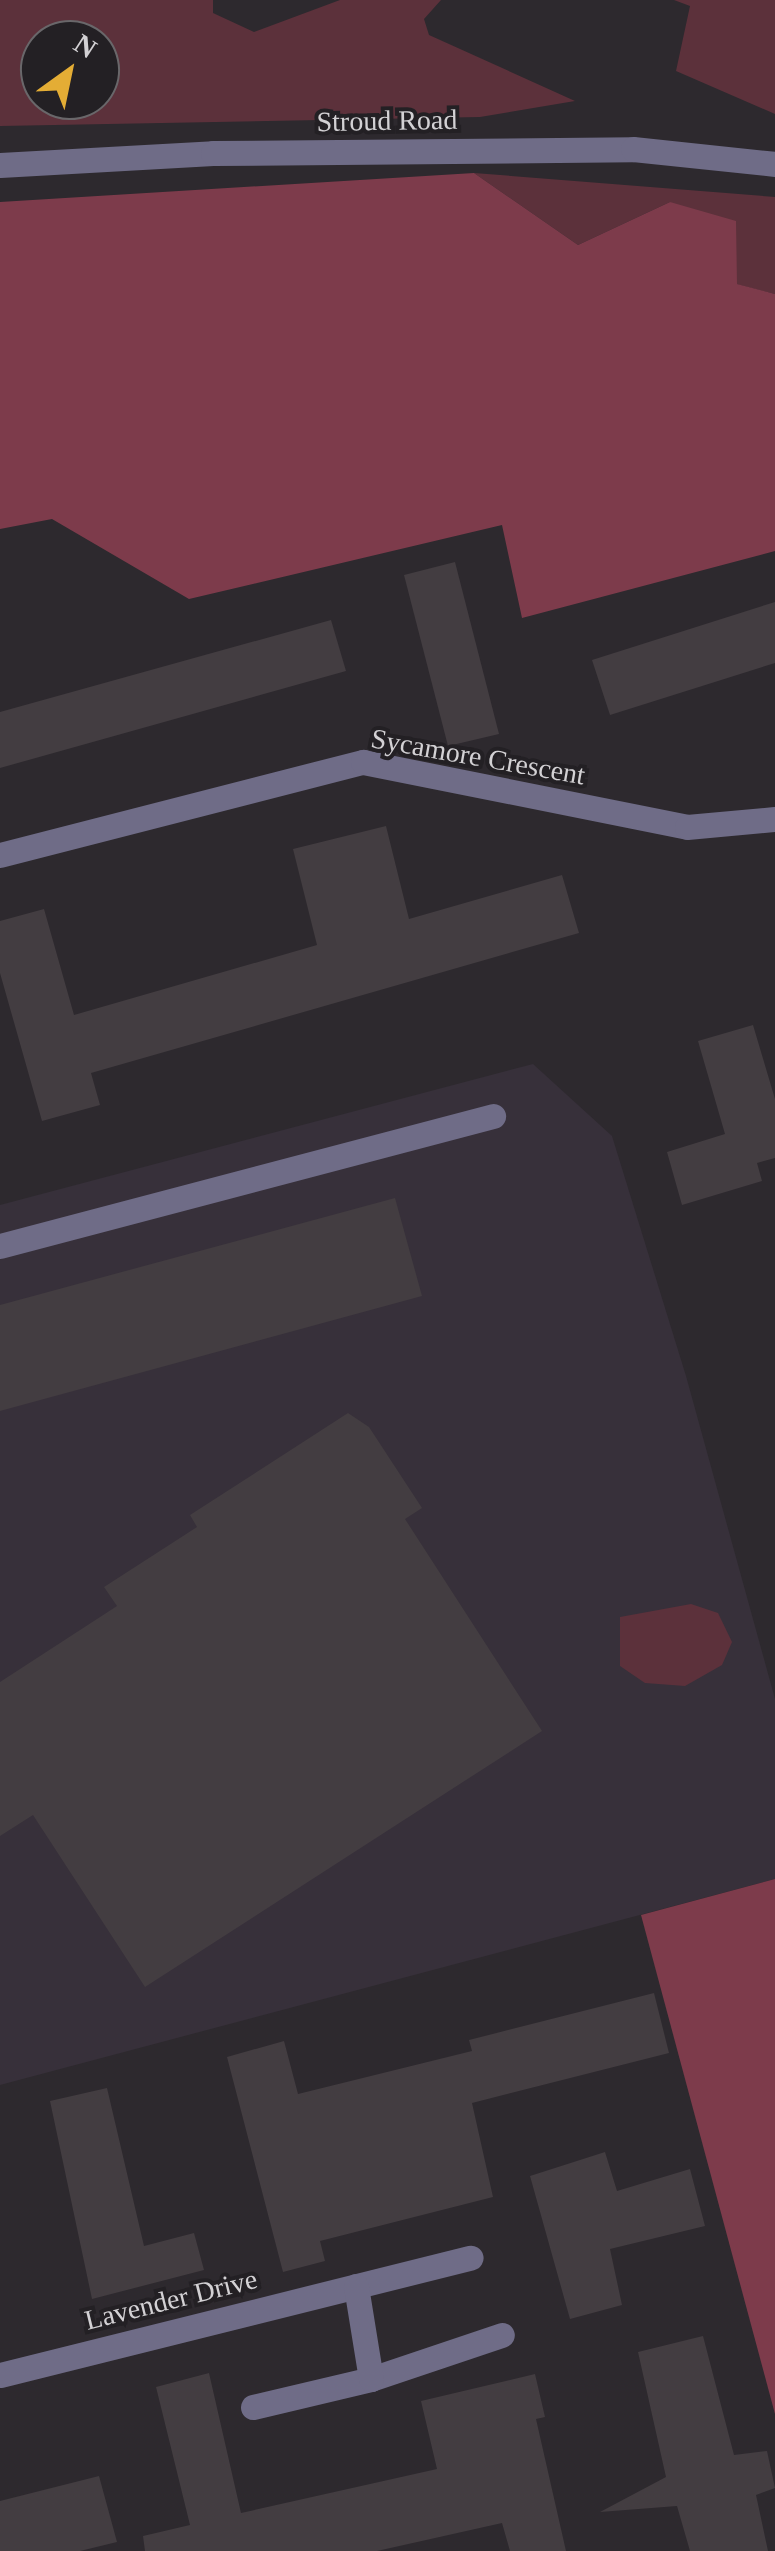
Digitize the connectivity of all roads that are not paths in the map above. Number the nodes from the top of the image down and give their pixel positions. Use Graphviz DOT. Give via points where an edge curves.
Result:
graph roads {
  1 [pos="775,164"];
  2 [pos="0,165"];
  3 [pos="775,819"];
  4 [pos="0,855"];
  5 [pos="493,1116"];
  6 [pos="0,1246"];
  7 [pos="471,2258"];
  8 [pos="356,2286"];
  9 [pos="502,2335"];
  10 [pos="0,2374"];
  11 [pos="372,2379"];
  12 [pos="253,2407"];
  1 -- 2 [label="street, Stroud Road" via="633,148 213,153"];
  3 -- 4 [label="street, Sycamore Crescent" via="687,827 362,762"];
  5 -- 6 [label="street"];
  7 -- 8 [label="street, Lavender Drive"];
  8 -- 10 [label="street, Lavender Drive"];
  8 -- 11 [label="street"];
  9 -- 11 [label="street"];
  11 -- 12 [label="street"];
}
